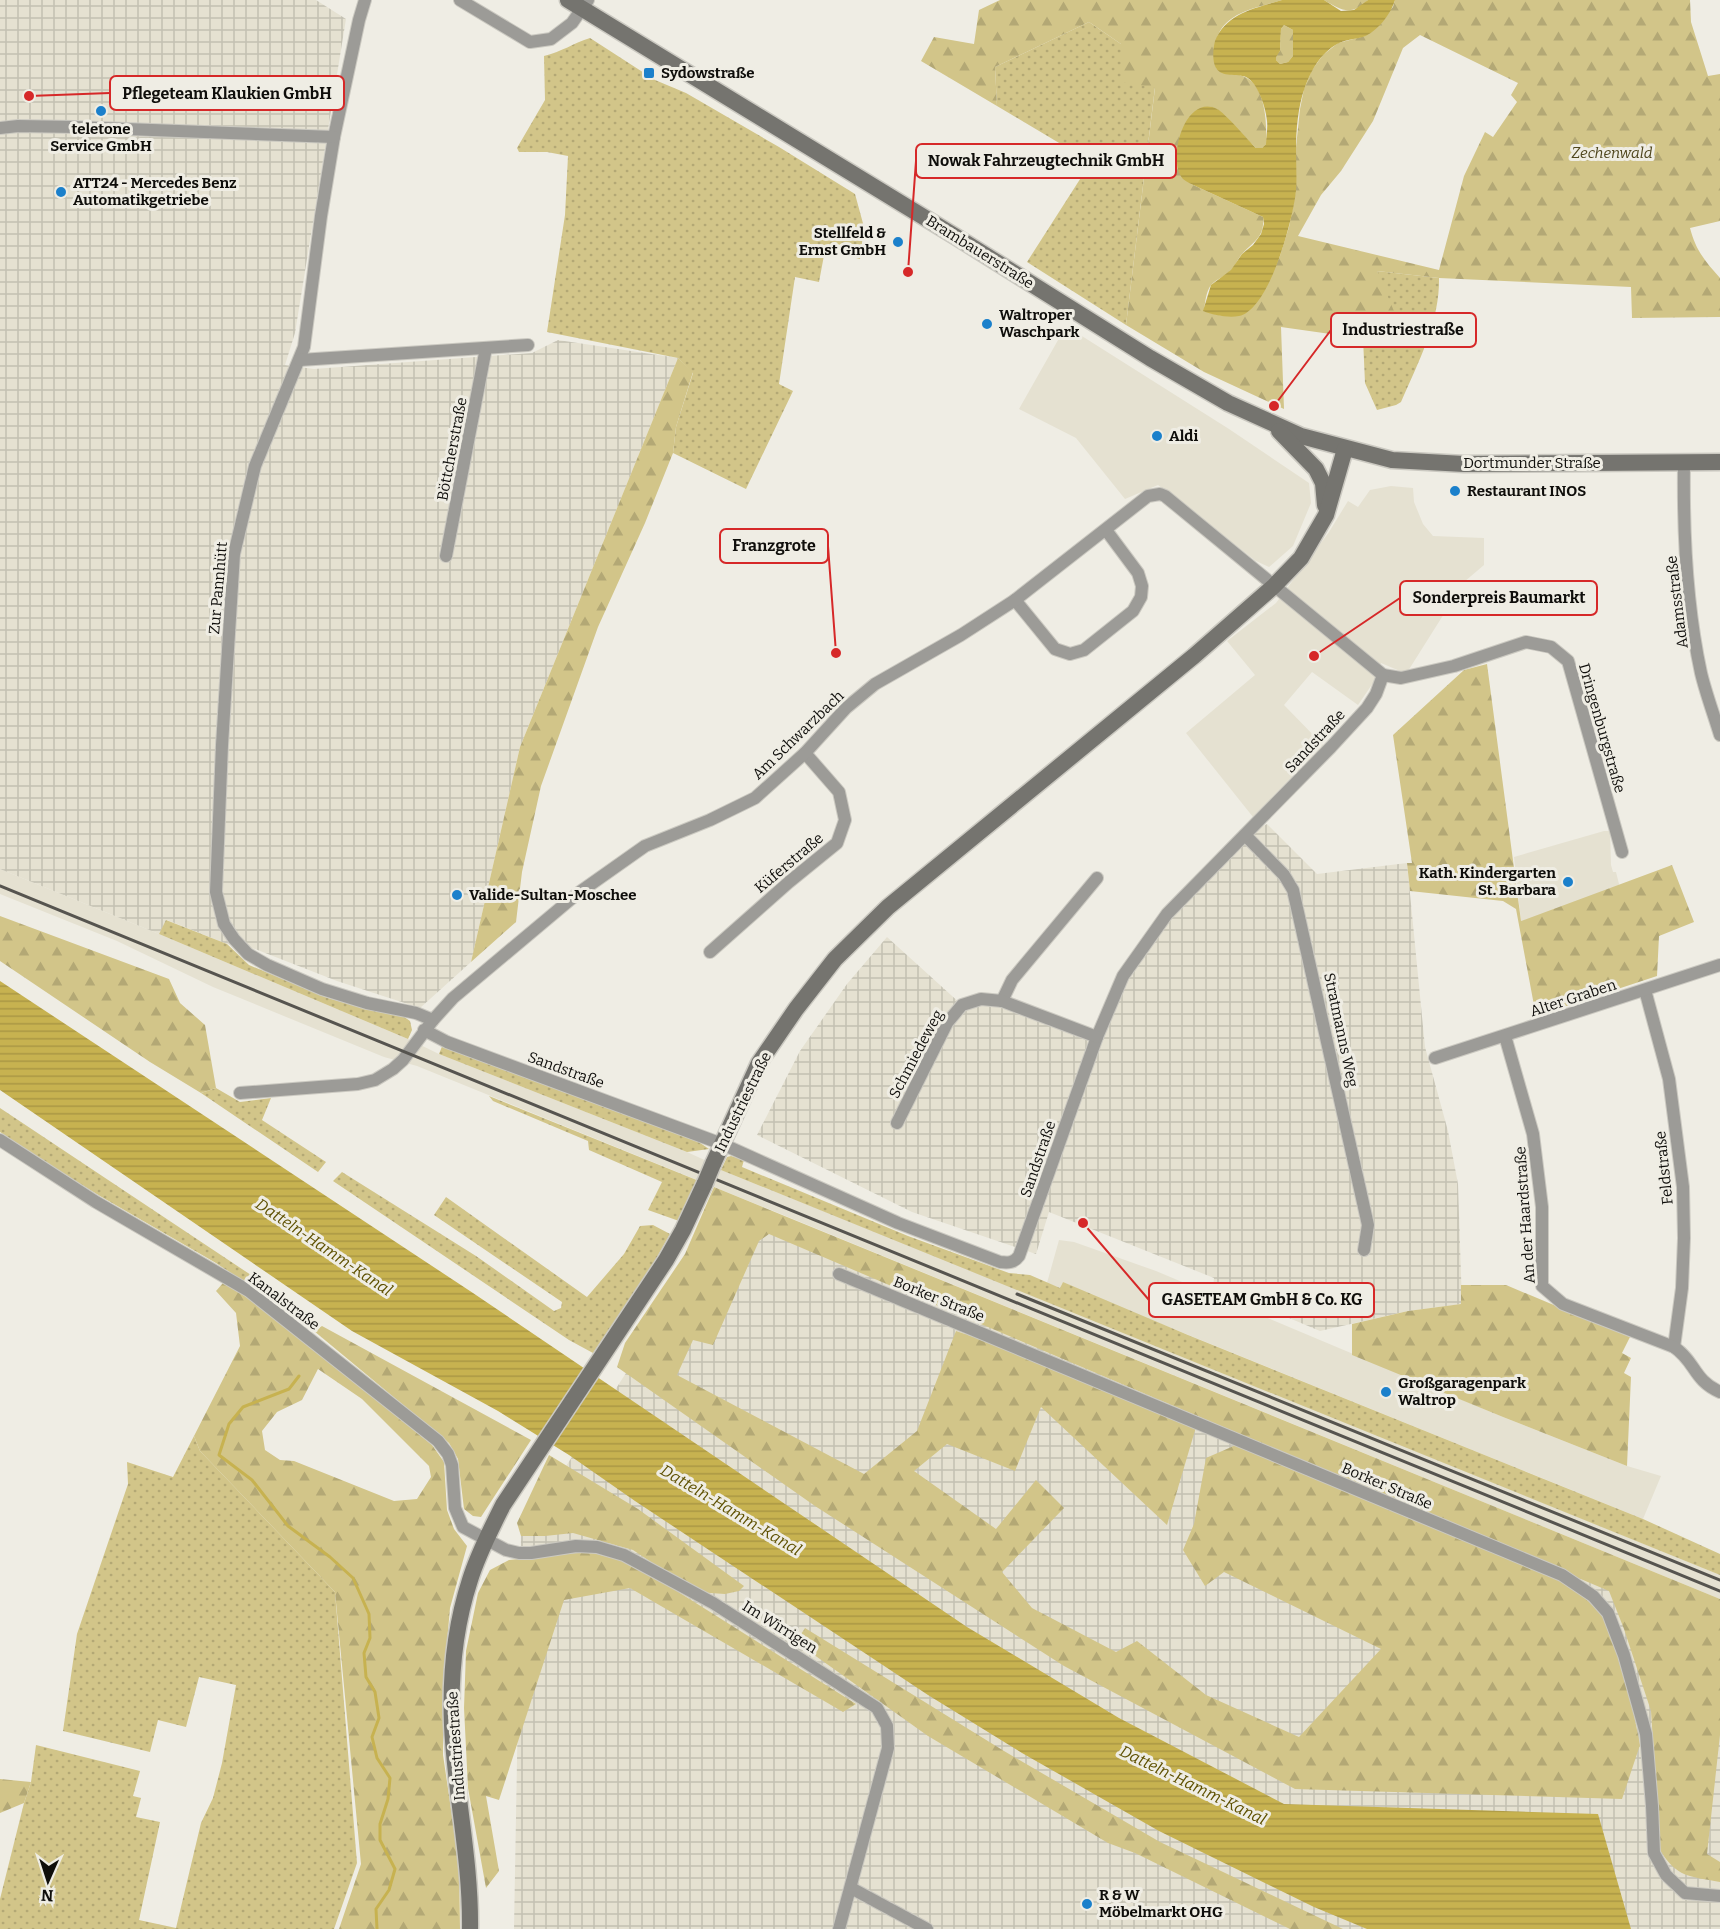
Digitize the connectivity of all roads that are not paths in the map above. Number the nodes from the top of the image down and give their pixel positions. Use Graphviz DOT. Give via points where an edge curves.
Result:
graph roads {
  1 [pos="365,0"];
  2 [pos="460,0"];
  3 [pos="568,0"];
  4 [pos="585,5"];
  5 [pos="0,128"];
  6 [pos="334,137"];
  7 [pos="528,345"];
  8 [pos="486,348"];
  9 [pos="300,360"];
  10 [pos="1272,424"];
  11 [pos="1345,449"];
  12 [pos="1720,462"];
  13 [pos="1684,463"];
  14 [pos="1326,515"];
  15 [pos="1106,530"];
  16 [pos="446,556"];
  17 [pos="1274,586"];
  18 [pos="1015,600"];
  19 [pos="1383,675"];
  20 [pos="1720,735"];
  21 [pos="805,753"];
  22 [pos="1245,835"];
  23 [pos="1622,852"];
  24 [pos="1097,878"];
  25 [pos="710,952"];
  26 [pos="1720,965"];
  27 [pos="1645,990"];
  28 [pos="1002,1001"];
  29 [pos="432,1020"];
  30 [pos="424,1030"];
  31 [pos="1505,1036"];
  32 [pos="1097,1037"];
  33 [pos="1435,1058"];
  34 [pos="240,1093"];
  35 [pos="897,1123"];
  36 [pos="0,1140"];
  37 [pos="722,1144"];
  38 [pos="1364,1250"];
  39 [pos="839,1274"];
  40 [pos="1674,1347"];
  41 [pos="1720,1392"];
  42 [pos="485,1540"];
  43 [pos="851,1888"];
  44 [pos="1720,1896"];
  45 [pos="470,1929"];
  46 [pos="839,1929"];
  47 [pos="927,1929"];
  1 -- 6 [label="street, Zur Pannhütt"];
  2 -- 4 [label="street" via="530,42 551,39 572,23"];
  3 -- 4 [label="main road, Brambauerstraße"];
  4 -- 10 [label="main road, Brambauerstraße" via="1150,358"];
  5 -- 6 [label="street"];
  6 -- 9 [label="street, Zur Pannhütt"];
  7 -- 8 [label="street"];
  8 -- 9 [label="street"];
  8 -- 16 [label="street, Böttcherstraße"];
  9 -- 29 [label="street, Zur Pannhütt" via="255,466 234,554 216,879 219,908 234,939 248,954 267,965 322,989"];
  10 -- 11 [label="main road, Brambauerstraße"];
  10 -- 14 [label="main road, Brambauerstraße" via="1316,469 1323,483"];
  11 -- 13 [label="main road, Dortmunder Straße" via="1392,460 1464,464"];
  11 -- 14 [label="main road, Industriestraße"];
  12 -- 13 [label="main road, Dortmunder Straße"];
  13 -- 20 [label="street, Adamsstraße" via="1688,589 1701,674"];
  14 -- 17 [label="main road, Industriestraße" via="1300,558"];
  15 -- 17 [label="street, Am Schwarzbach" via="1134,505 1160,494"];
  15 -- 18 [label="street, Am Schwarzbach"];
  15 -- 18 [label="street" via="1138,573 1142,592 1133,611 1092,644 1075,654 1060,652"];
  17 -- 19 [label="street"];
  17 -- 37 [label="main road, Industriestraße" via="888,907 835,959 759,1063"];
  18 -- 21 [label="street, Am Schwarzbach" via="874,684"];
  19 -- 22 [label="street, Sandstraße" via="1367,708"];
  19 -- 23 [label="street, Dringenburgstraße" via="1401,678 1454,666 1526,642 1551,647 1568,661"];
  21 -- 25 [label="street, Küferstraße" via="839,792 845,820 837,843"];
  21 -- 29 [label="street, Am Schwarzbach" via="755,798 645,846 577,894"];
  22 -- 32 [label="street, Sandstraße" via="1167,914 1123,976"];
  22 -- 38 [label="street, Stratmanns Weg" via="1293,890 1368,1225"];
  24 -- 28 [label="street" via="1012,980"];
  26 -- 27 [label="street, Alter Graben"];
  27 -- 31 [label="street, Alter Graben"];
  27 -- 40 [label="street, Feldstraße" via="1669,1079 1683,1187 1682,1288"];
  28 -- 32 [label="street, Schmiedeweg"];
  28 -- 35 [label="street, Schmiedeweg" via="981,999 962,1005 947,1023"];
  29 -- 30 [label="street, Am Schwarzbach"];
  30 -- 34 [label="street, Am Schwarzbach" via="403,1060 375,1080"];
  30 -- 37 [label="street, Sandstraße"];
  31 -- 33 [label="street, Alter Graben"];
  31 -- 40 [label="street, An der Haardstraße" via="1533,1134 1542,1207 1542,1286 1563,1304"];
  32 -- 37 [label="street, Sandstraße" via="1019,1256 1008,1263 898,1224"];
  36 -- 42 [label="street, Kanalstraße" via="96,1202 249,1291 438,1441 452,1465 458,1518 463,1527"];
  37 -- 42 [label="main road, Industriestraße, bridge" via="666,1260 502,1505"];
  39 -- 44 [label="street, Borker Straße" via="1562,1575 1593,1596 1608,1613 1646,1734 1654,1853 1666,1875 1685,1893"];
  40 -- 41 [label="street" via="1691,1362 1697,1377"];
  42 -- 43 [label="street, Im Wirrigen" via="519,1553 576,1546 624,1555 720,1607 877,1708 887,1726 888,1748"];
  42 -- 45 [label="main road, Industriestraße" via="462,1609 452,1680 452,1724 471,1906"];
  43 -- 46 [label="street, Im Wirrigen"];
  43 -- 47 [label="street"];
}
